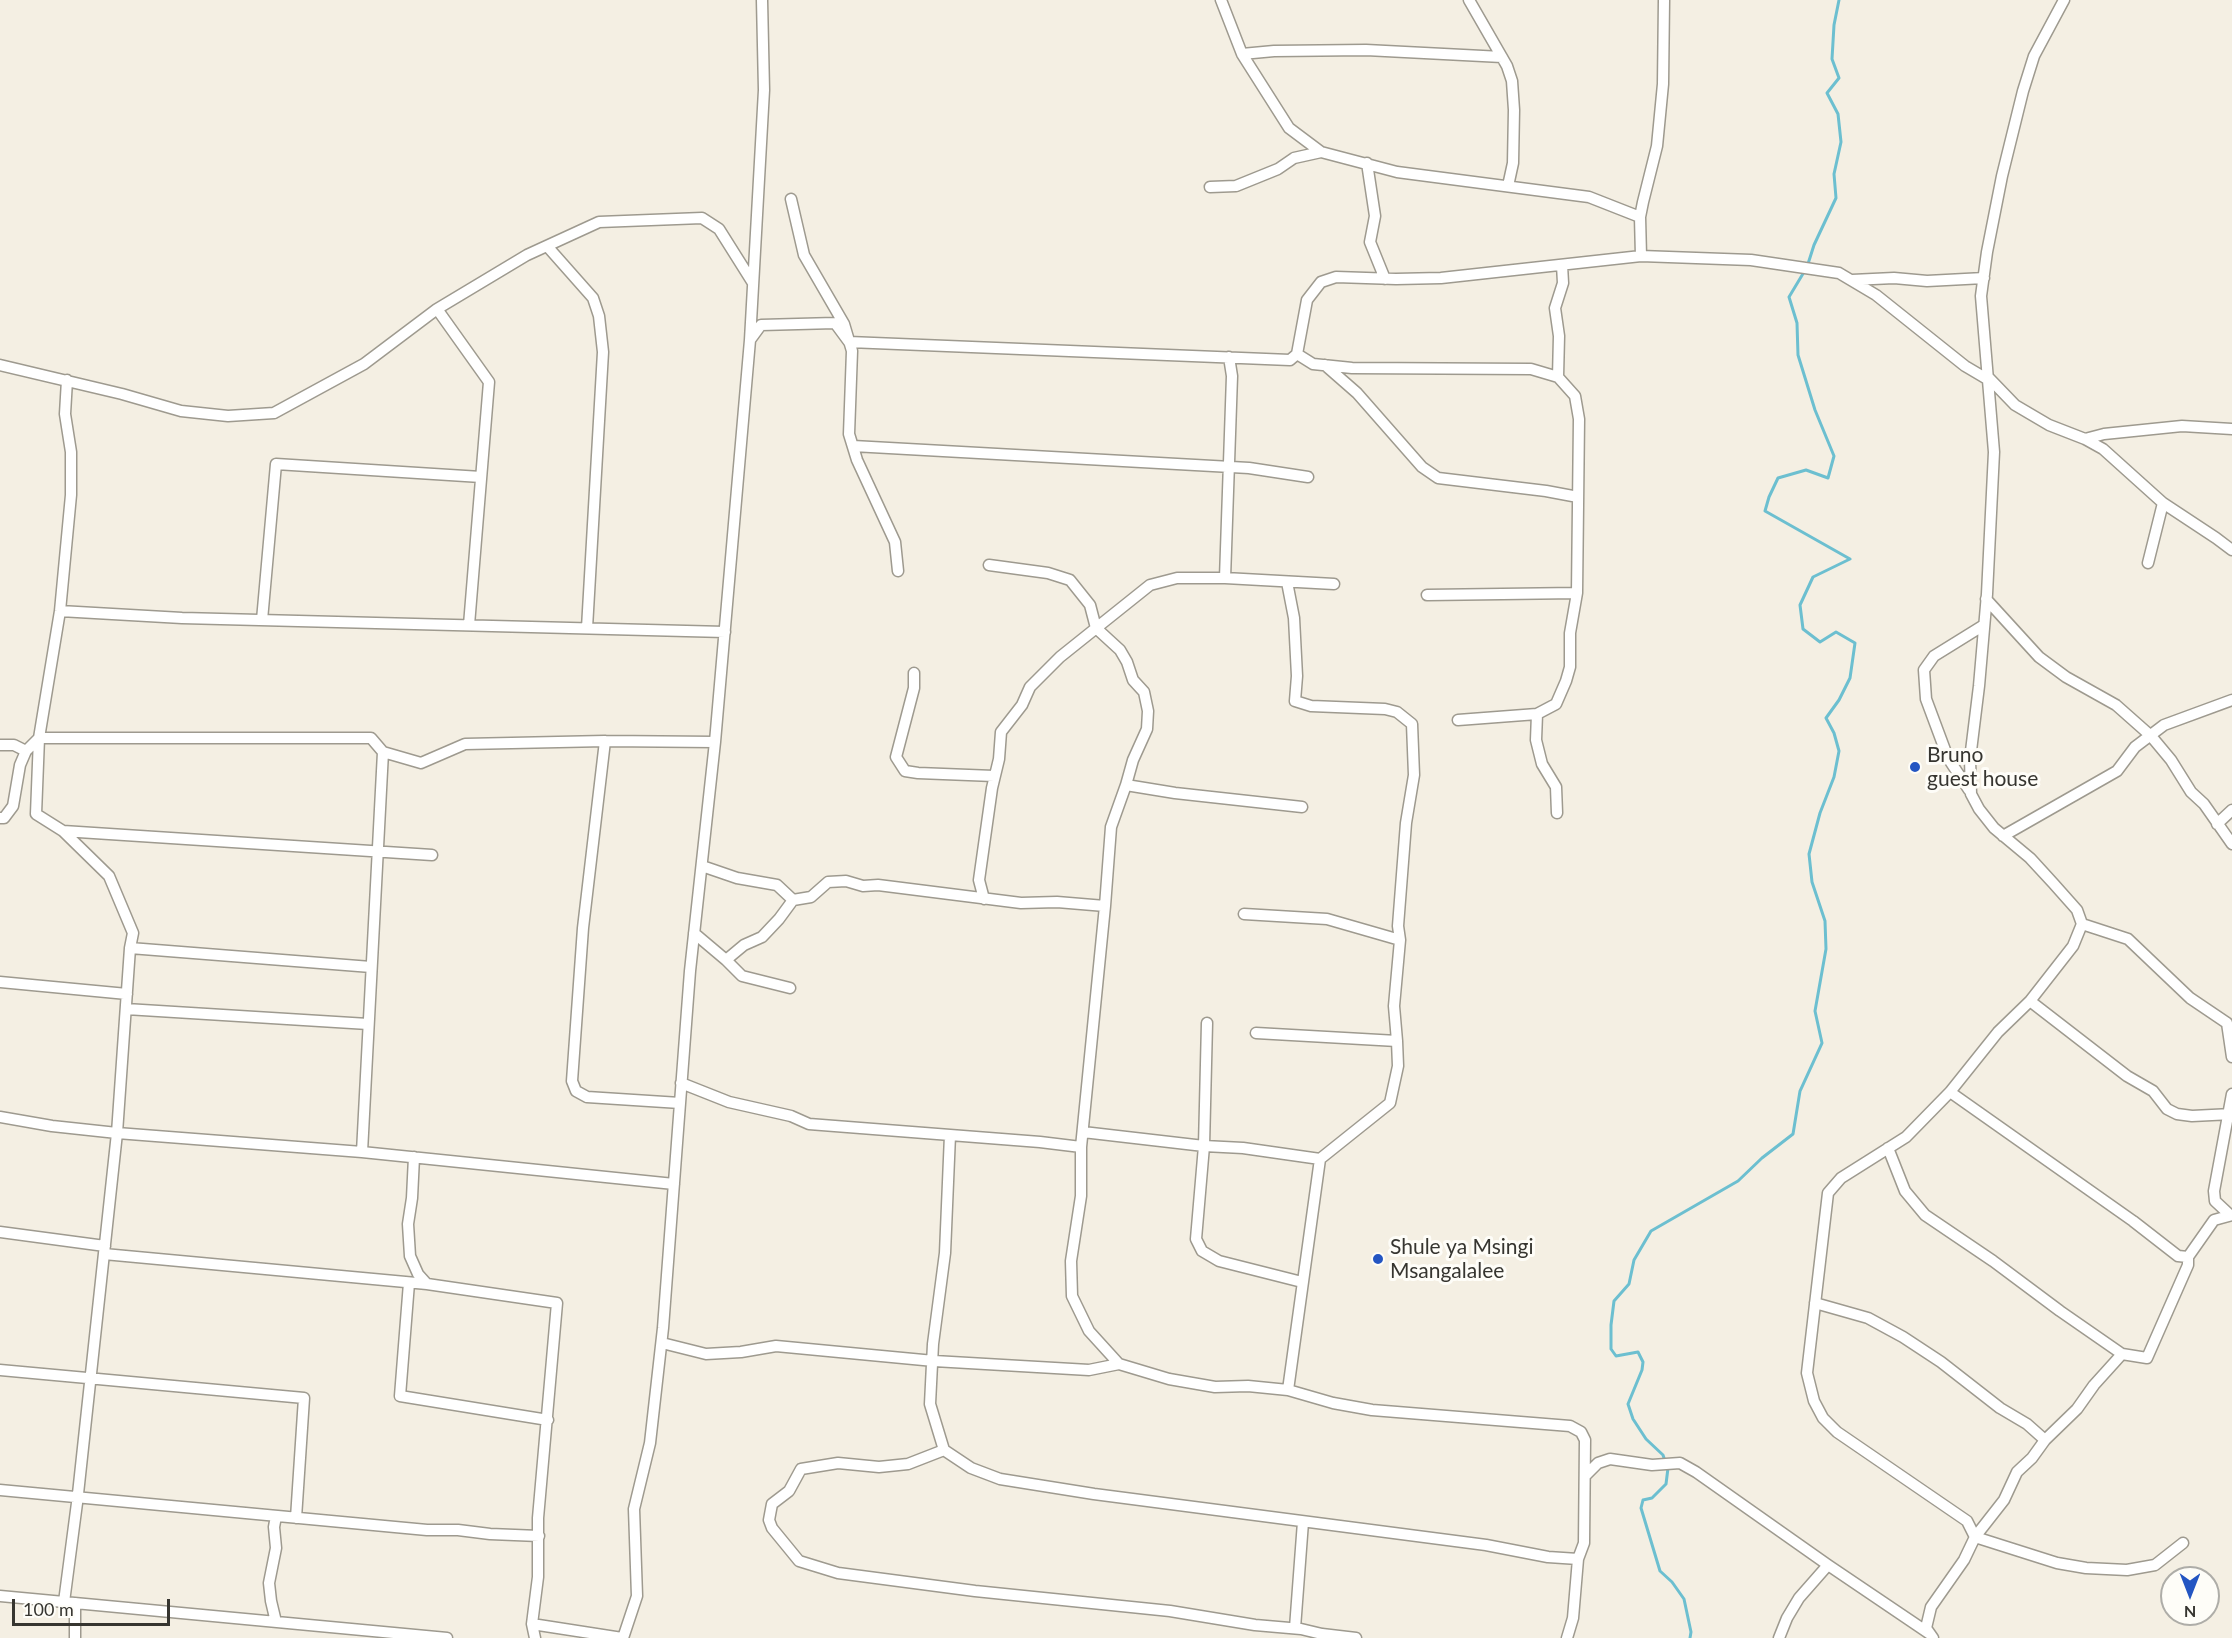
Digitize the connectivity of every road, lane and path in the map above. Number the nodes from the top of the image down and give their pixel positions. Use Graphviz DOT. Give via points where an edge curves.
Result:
graph roads {
  1 [pos="762,0"];
  2 [pos="1221,0"];
  3 [pos="1469,0"];
  4 [pos="1664,0"];
  5 [pos="2064,0"];
  6 [pos="1242,54"];
  7 [pos="1502,57"];
  8 [pos="1321,152"];
  9 [pos="1366,163"];
  10 [pos="1508,186"];
  11 [pos="1210,187"];
  12 [pos="791,199"];
  13 [pos="1640,217"];
  14 [pos="547,246"];
  15 [pos="1641,256"];
  16 [pos="1562,265"];
  17 [pos="1984,278"];
  18 [pos="1385,279"];
  19 [pos="1852,280"];
  20 [pos="753,283"];
  21 [pos="437,309"];
  22 [pos="750,340"];
  23 [pos="849,342"];
  24 [pos="1297,354"];
  25 [pos="1229,357"];
  26 [pos="0,365"];
  27 [pos="1325,365"];
  28 [pos="1558,377"];
  29 [pos="1987,377"];
  30 [pos="67,380"];
  31 [pos="2232,429"];
  32 [pos="2085,438"];
  33 [pos="853,446"];
  34 [pos="1230,468"];
  35 [pos="481,477"];
  36 [pos="1308,477"];
  37 [pos="1578,497"];
  38 [pos="2163,503"];
  39 [pos="2232,550"];
  40 [pos="2148,563"];
  41 [pos="988,566"];
  42 [pos="898,571"];
  43 [pos="1225,578"];
  44 [pos="1287,582"];
  45 [pos="1334,584"];
  46 [pos="1576,593"];
  47 [pos="1427,595"];
  48 [pos="1986,599"];
  49 [pos="60,611"];
  50 [pos="262,620"];
  51 [pos="469,625"];
  52 [pos="1984,625"];
  53 [pos="587,628"];
  54 [pos="1096,628"];
  55 [pos="725,632"];
  56 [pos="914,673"];
  57 [pos="2232,700"];
  58 [pos="1537,714"];
  59 [pos="1458,720"];
  60 [pos="2149,735"];
  61 [pos="39,738"];
  62 [pos="605,741"];
  63 [pos="715,742"];
  64 [pos="0,744"];
  65 [pos="26,750"];
  66 [pos="383,752"];
  67 [pos="994,776"];
  68 [pos="1126,784"];
  69 [pos="1971,794"];
  70 [pos="1302,807"];
  71 [pos="2232,810"];
  72 [pos="1557,813"];
  73 [pos="0,818"];
  74 [pos="2217,824"];
  75 [pos="63,831"];
  76 [pos="2003,836"];
  77 [pos="2232,844"];
  78 [pos="377,852"];
  79 [pos="432,855"];
  80 [pos="702,866"];
  81 [pos="984,899"];
  82 [pos="793,900"];
  83 [pos="1105,906"];
  84 [pos="1244,914"];
  85 [pos="2082,924"];
  86 [pos="694,933"];
  87 [pos="1400,940"];
  88 [pos="130,948"];
  89 [pos="726,960"];
  90 [pos="371,967"];
  91 [pos="0,982"];
  92 [pos="790,987"];
  93 [pos="127,994"];
  94 [pos="2030,1001"];
  95 [pos="126,1009"];
  96 [pos="1207,1023"];
  97 [pos="2230,1023"];
  98 [pos="368,1024"];
  99 [pos="1256,1033"];
  100 [pos="1397,1041"];
  101 [pos="2232,1057"];
  102 [pos="681,1083"];
  103 [pos="1950,1092"];
  104 [pos="2232,1094"];
  105 [pos="680,1103"];
  106 [pos="2231,1113"];
  107 [pos="0,1117"];
  108 [pos="1083,1132"];
  109 [pos="117,1133"];
  110 [pos="950,1134"];
  111 [pos="1204,1146"];
  112 [pos="1081,1147"];
  113 [pos="1888,1148"];
  114 [pos="362,1152"];
  115 [pos="414,1157"];
  116 [pos="1320,1159"];
  117 [pos="674,1184"];
  118 [pos="2231,1215"];
  119 [pos="0,1233"];
  120 [pos="104,1250"];
  121 [pos="2188,1257"];
  122 [pos="409,1282"];
  123 [pos="1302,1282"];
  124 [pos="427,1284"];
  125 [pos="1815,1303"];
  126 [pos="662,1343"];
  127 [pos="2122,1354"];
  128 [pos="934,1361"];
  129 [pos="1119,1364"];
  130 [pos="0,1370"];
  131 [pos="90,1379"];
  132 [pos="1288,1390"];
  133 [pos="548,1420"];
  134 [pos="2045,1440"];
  135 [pos="944,1450"];
  136 [pos="1585,1476"];
  137 [pos="0,1490"];
  138 [pos="78,1496"];
  139 [pos="276,1516"];
  140 [pos="296,1518"];
  141 [pos="1302,1522"];
  142 [pos="539,1536"];
  143 [pos="1975,1537"];
  144 [pos="2182,1543"];
  145 [pos="1578,1559"];
  146 [pos="1827,1565"];
  147 [pos="0,1596"];
  148 [pos="64,1602"];
  149 [pos="75,1603"];
  150 [pos="276,1622"];
  151 [pos="532,1624"];
  152 [pos="1295,1628"];
  153 [pos="1322,1636"];
  154 [pos="1931,1636"];
  155 [pos="75,1638"];
  156 [pos="447,1638"];
  157 [pos="535,1638"];
  158 [pos="623,1638"];
  159 [pos="1356,1638"];
  160 [pos="1567,1638"];
  161 [pos="1779,1638"];
  1 -- 20 [label="street" via="764,90"];
  2 -- 6 [label="street"];
  3 -- 7 [label="street"];
  4 -- 13 [label="street" via="1663,84 1657,146"];
  5 -- 17 [label="street" via="2034,56 2023,91 2002,176"];
  6 -- 7 [label="street" via="1366,50"];
  6 -- 8 [label="street" via="1289,128"];
  7 -- 10 [label="street" via="1512,81 1514,110 1513,163"];
  8 -- 9 [label="street"];
  8 -- 11 [label="street" via="1294,158 1236,186"];
  9 -- 10 [label="street" via="1397,172"];
  9 -- 18 [label="street" via="1375,216 1370,242"];
  10 -- 13 [label="street" via="1589,197"];
  12 -- 23 [label="street" via="804,255 844,324"];
  13 -- 15 [label="street"];
  14 -- 20 [label="street" via="599,222 702,218 719,229"];
  14 -- 21 [label="street"];
  14 -- 53 [label="street" via="593,298 602,343"];
  15 -- 16 [label="street"];
  15 -- 19 [label="street" via="1751,260 1839,273"];
  16 -- 18 [label="street" via="1441,278"];
  16 -- 28 [label="street" via="1563,283 1555,308"];
  17 -- 19 [label="street"];
  17 -- 29 [label="street" via="1981,296"];
  18 -- 24 [label="street" via="1335,277 1321,282 1306,300"];
  19 -- 29 [label="street" via="1965,366"];
  20 -- 22 [label="street"];
  21 -- 30 [label="street" via="364,364 274,413 228,416 181,411"];
  21 -- 35 [label="street" via="489,382"];
  22 -- 23 [label="street" via="762,325 835,323"];
  22 -- 55 [label="street"];
  23 -- 25 [label="street"];
  23 -- 33 [label="street" via="849,434"];
  24 -- 25 [label="street" via="1290,360"];
  24 -- 27 [label="street" via="1313,364"];
  25 -- 34 [label="street"];
  26 -- 30 [label="street"];
  27 -- 28 [label="street" via="1531,369"];
  27 -- 37 [label="street" via="1357,393 1422,467 1438,478"];
  28 -- 37 [label="street" via="1575,396 1579,419"];
  29 -- 32 [label="street" via="2015,405 2049,425"];
  29 -- 48 [label="street" via="1994,452"];
  30 -- 49 [label="street" via="65,414 71,452 71,495"];
  31 -- 32 [label="street" via="2182,426"];
  32 -- 38 [label="street" via="2116,459"];
  33 -- 34 [label="street"];
  33 -- 42 [label="street" via="895,542"];
  34 -- 36 [label="street"];
  34 -- 43 [label="street"];
  35 -- 50 [label="street" via="276,464"];
  35 -- 51 [label="street"];
  37 -- 46 [label="street"];
  38 -- 39 [label="street"];
  38 -- 40 [label="street"];
  41 -- 54 [label="street" via="1048,573 1070,580 1090,605"];
  43 -- 44 [label="street"];
  43 -- 54 [label="street" via="1177,578 1150,585"];
  44 -- 45 [label="street"];
  44 -- 87 [label="street" via="1294,618 1295,701 1385,709 1397,712 1412,724 1414,775 1406,823"];
  46 -- 47 [label="street"];
  46 -- 58 [label="street" via="1566,681 1556,704"];
  48 -- 52 [label="street"];
  48 -- 60 [label="street" via="2039,657 2116,705"];
  49 -- 50 [label="street"];
  49 -- 61 [label="street"];
  50 -- 51 [label="street"];
  51 -- 53 [label="street"];
  52 -- 69 [label="street" via="1970,759"];
  52 -- 69 [label="street" via="1934,656 1924,670 1929,709 1948,758"];
  53 -- 55 [label="street"];
  54 -- 67 [label="street" via="1030,687 1022,705 1001,732"];
  54 -- 68 [label="street" via="1120,650 1133,680 1144,692 1148,711 1147,729"];
  55 -- 63 [label="street"];
  56 -- 67 [label="street" via="914,688 896,757 905,771"];
  57 -- 60 [label="street" via="2164,725"];
  58 -- 59 [label="street"];
  58 -- 72 [label="street" via="1536,740 1542,764 1556,787"];
  60 -- 74 [label="street"];
  60 -- 76 [label="street" via="2117,771"];
  61 -- 65 [label="street"];
  61 -- 66 [label="street" via="370,738"];
  61 -- 75 [label="street" via="36,814"];
  62 -- 63 [label="street"];
  62 -- 66 [label="street" via="465,744 421,763"];
  62 -- 105 [label="street" via="583,928 572,1081 576,1091 587,1097"];
  63 -- 80 [label="street"];
  64 -- 65 [label="street"];
  65 -- 73 [label="street" via="13,806"];
  66 -- 78 [label="street"];
  67 -- 81 [label="street" via="980,880"];
  68 -- 70 [label="street"];
  68 -- 83 [label="street" via="1111,827"];
  69 -- 76 [label="street"];
  71 -- 74 [label="street"];
  74 -- 77 [label="street"];
  75 -- 78 [label="street"];
  75 -- 88 [label="street" via="110,876 133,933"];
  76 -- 85 [label="street" via="2053,883 2077,910"];
  78 -- 79 [label="street"];
  78 -- 90 [label="street"];
  80 -- 82 [label="street" via="737,878 777,885"];
  80 -- 86 [label="street"];
  81 -- 82 [label="street" via="846,881 828,882 811,897"];
  81 -- 83 [label="street"];
  82 -- 89 [label="street" via="762,937"];
  83 -- 108 [label="street"];
  84 -- 87 [label="street" via="1327,919"];
  85 -- 94 [label="street" via="2073,946"];
  85 -- 97 [label="street" via="2128,939 2190,998"];
  86 -- 89 [label="street"];
  86 -- 102 [label="street"];
  87 -- 100 [label="street" via="1394,1006"];
  88 -- 90 [label="street"];
  88 -- 93 [label="street"];
  89 -- 92 [label="street" via="742,976"];
  90 -- 98 [label="street"];
  91 -- 93 [label="street"];
  93 -- 95 [label="street"];
  94 -- 103 [label="street" via="1998,1032"];
  94 -- 106 [label="street" via="2127,1076 2153,1091 2177,1114"];
  95 -- 98 [label="street"];
  95 -- 109 [label="street"];
  96 -- 111 [label="street"];
  97 -- 101 [label="street"];
  98 -- 114 [label="street"];
  99 -- 100 [label="street"];
  100 -- 116 [label="street" via="1398,1066 1390,1103"];
  102 -- 105 [label="street"];
  102 -- 110 [label="street" via="729,1102 809,1124"];
  103 -- 113 [label="street" via="1906,1137"];
  103 -- 121 [label="street" via="2178,1256"];
  104 -- 106 [label="street"];
  105 -- 117 [label="street"];
  106 -- 118 [label="street" via="2214,1191 2215,1202"];
  107 -- 109 [label="street"];
  108 -- 111 [label="street"];
  108 -- 112 [label="street"];
  109 -- 114 [label="street"];
  109 -- 120 [label="street"];
  110 -- 112 [label="street"];
  110 -- 128 [label="street" via="945,1253"];
  111 -- 116 [label="street"];
  111 -- 123 [label="street" via="1196,1239 1202,1251 1219,1261"];
  112 -- 129 [label="street" via="1080,1196 1071,1262 1072,1296 1089,1331"];
  113 -- 125 [label="street" via="1841,1178 1828,1193"];
  113 -- 127 [label="street" via="1905,1191 1925,1215"];
  114 -- 115 [label="street"];
  115 -- 117 [label="street"];
  115 -- 124 [label="street" via="408,1224 410,1256"];
  116 -- 123 [label="street"];
  117 -- 126 [label="street"];
  118 -- 121 [label="street" via="2214,1220"];
  119 -- 120 [label="street"];
  120 -- 122 [label="street"];
  120 -- 131 [label="street"];
  121 -- 127 [label="street" via="2188,1265 2147,1358"];
  122 -- 124 [label="street"];
  122 -- 133 [label="street" via="400,1396"];
  123 -- 132 [label="street"];
  124 -- 133 [label="street" via="557,1303"];
  125 -- 134 [label="street" via="1868,1318 1903,1337"];
  125 -- 143 [label="street" via="1807,1373 1823,1418 1837,1432 1967,1521"];
  126 -- 128 [label="street" via="706,1354 776,1346"];
  126 -- 158 [label="street" via="651,1443 634,1509 637,1596"];
  127 -- 134 [label="street" via="2077,1409"];
  128 -- 129 [label="street" via="1089,1370"];
  128 -- 135 [label="street" via="930,1404"];
  129 -- 132 [label="street" via="1169,1379"];
  130 -- 131 [label="street"];
  131 -- 138 [label="street"];
  131 -- 140 [label="street" via="303,1398"];
  132 -- 136 [label="street" via="1372,1410 1570,1426 1581,1432 1585,1440"];
  133 -- 142 [label="street"];
  134 -- 143 [label="street" via="2017,1472 2004,1500"];
  135 -- 141 [label="street" via="971,1468 1000,1479"];
  135 -- 152 [label="street" via="908,1464 879,1467 838,1463 801,1469 789,1491 772,1504 772,1528 799,1561 838,1573"];
  136 -- 145 [label="street" via="1584,1543"];
  136 -- 146 [label="street" via="1598,1462 1610,1459 1659,1465 1680,1463"];
  137 -- 138 [label="street"];
  138 -- 139 [label="street"];
  138 -- 148 [label="street"];
  139 -- 140 [label="street"];
  139 -- 150 [label="street" via="276,1548 269,1583"];
  140 -- 142 [label="street"];
  141 -- 145 [label="street"];
  141 -- 152 [label="street"];
  142 -- 151 [label="street"];
  143 -- 144 [label="street" via="2057,1563 2127,1570 2155,1565"];
  143 -- 154 [label="street" via="1931,1607 1926,1628"];
  145 -- 160 [label="street" via="1573,1618"];
  146 -- 154 [label="street"];
  146 -- 161 [label="street" via="1799,1598"];
  147 -- 148 [label="street"];
  148 -- 149 [label="street"];
  149 -- 150 [label="street"];
  149 -- 155 [label="street"];
  150 -- 156 [label="street"];
  151 -- 157 [label="street"];
  151 -- 158 [label="street"];
  152 -- 153 [label="street"];
  153 -- 159 [label="street"];
}
